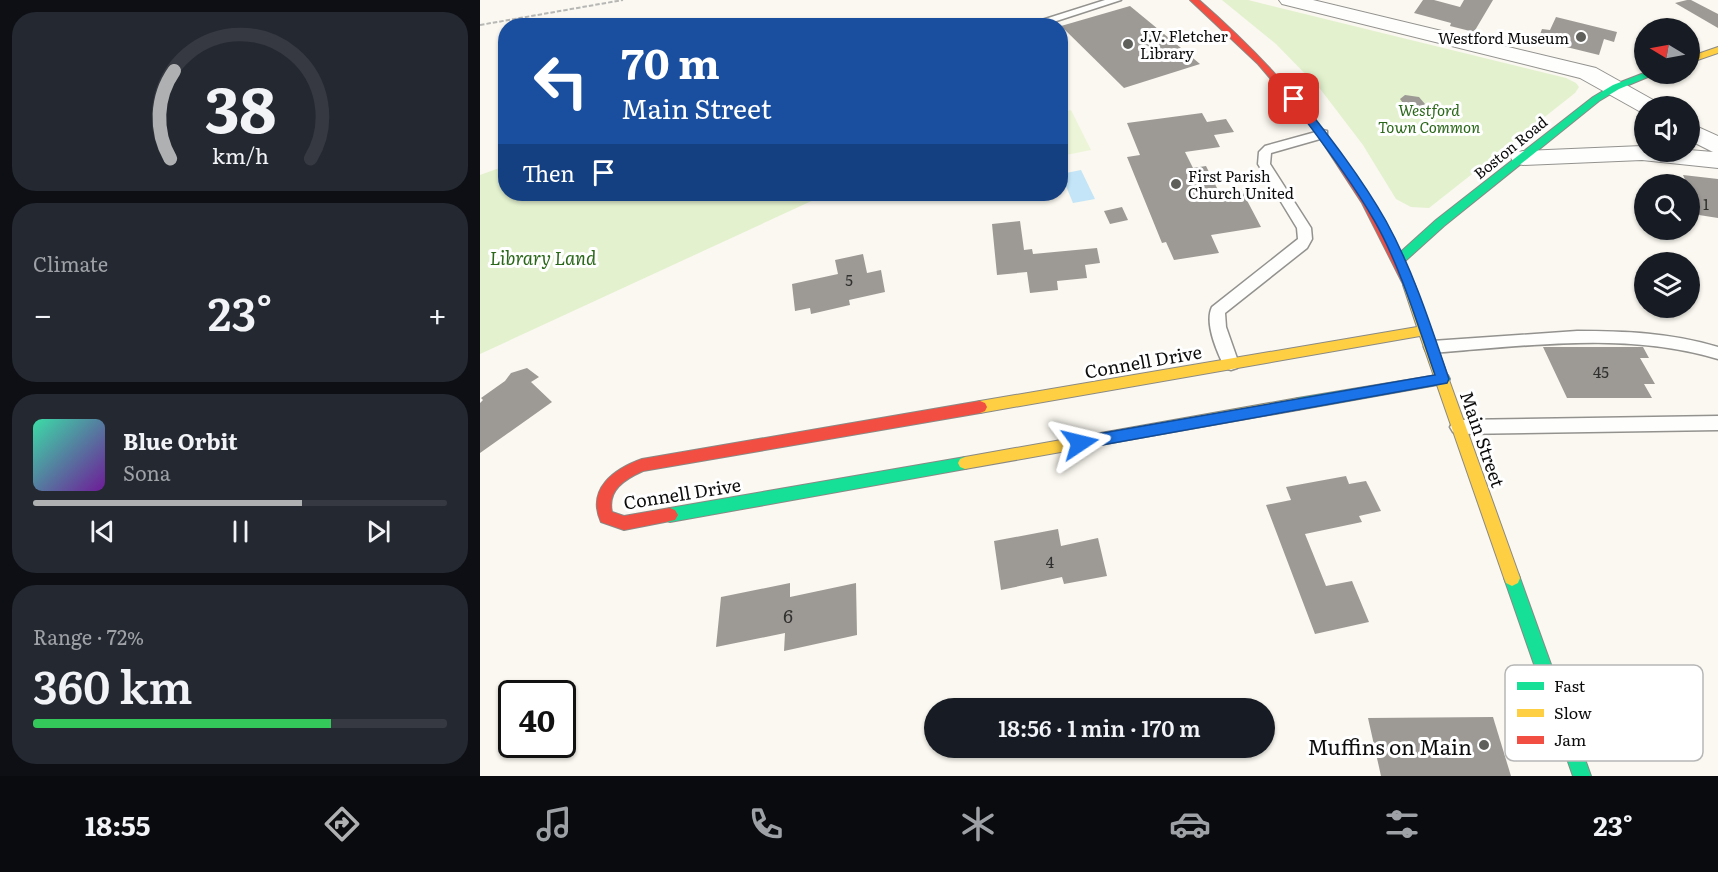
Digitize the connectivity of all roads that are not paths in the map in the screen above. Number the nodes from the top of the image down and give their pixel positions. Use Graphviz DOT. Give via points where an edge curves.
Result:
graph roads {
  1 [pos="1116,0"];
  2 [pos="1194,0"];
  3 [pos="1289,0"];
  4 [pos="1055,18"];
  5 [pos="1718,50"];
  6 [pos="1700,56"];
  7 [pos="1634,80"];
  8 [pos="1616,87"];
  9 [pos="1634,98"];
  10 [pos="1323,134"];
  11 [pos="1700,136"];
  12 [pos="1718,146"];
  13 [pos="1523,158"];
  14 [pos="1718,160"];
  15 [pos="1399,260"];
  16 [pos="1426,330"];
  17 [pos="1432,347"];
  18 [pos="1718,353"];
  19 [pos="1232,364"];
  20 [pos="1443,379"];
  21 [pos="1718,423"];
  22 [pos="1460,427"];
  23 [pos="1543,665"];
  24 [pos="1577,761"];
  25 [pos="1582,776"];
  1 -- 4 [label="lane"];
  2 -- 10 [label="main road, Main Street" via="1280,81"];
  3 -- 8 [label="street" via="1588,73"];
  5 -- 6 [label="main road"];
  7 -- 8 [label="main road, Boston Road"];
  8 -- 9 [label="street"];
  8 -- 13 [label="main road, Boston Road"];
  10 -- 15 [label="main road, Main Street" via="1381,222"];
  10 -- 19 [label="lane" via="1265,152 1264,164 1304,228 1305,239 1217,311 1218,327"];
  11 -- 12 [label="street"];
  13 -- 14 [label="street" via="1642,153"];
  13 -- 15 [label="main road, Boston Road"];
  15 -- 16 [label="main road, Main Street"];
  16 -- 17 [label="main road, Main Street"];
  16 -- 19 [label="main road, Connell Drive"];
  17 -- 18 [label="lane" via="1604,336 1694,344"];
  17 -- 20 [label="main road, Main Street"];
  19 -- 20 [label="main road, Connell Drive" via="642,465 630,468 611,482 602,510 606,517 624,523"];
  20 -- 22 [label="main road, Main Street"];
  21 -- 22 [label="lane"];
  22 -- 23 [label="main road, Main Street"];
  24 -- 25 [label="main road, Main Street"];
}
